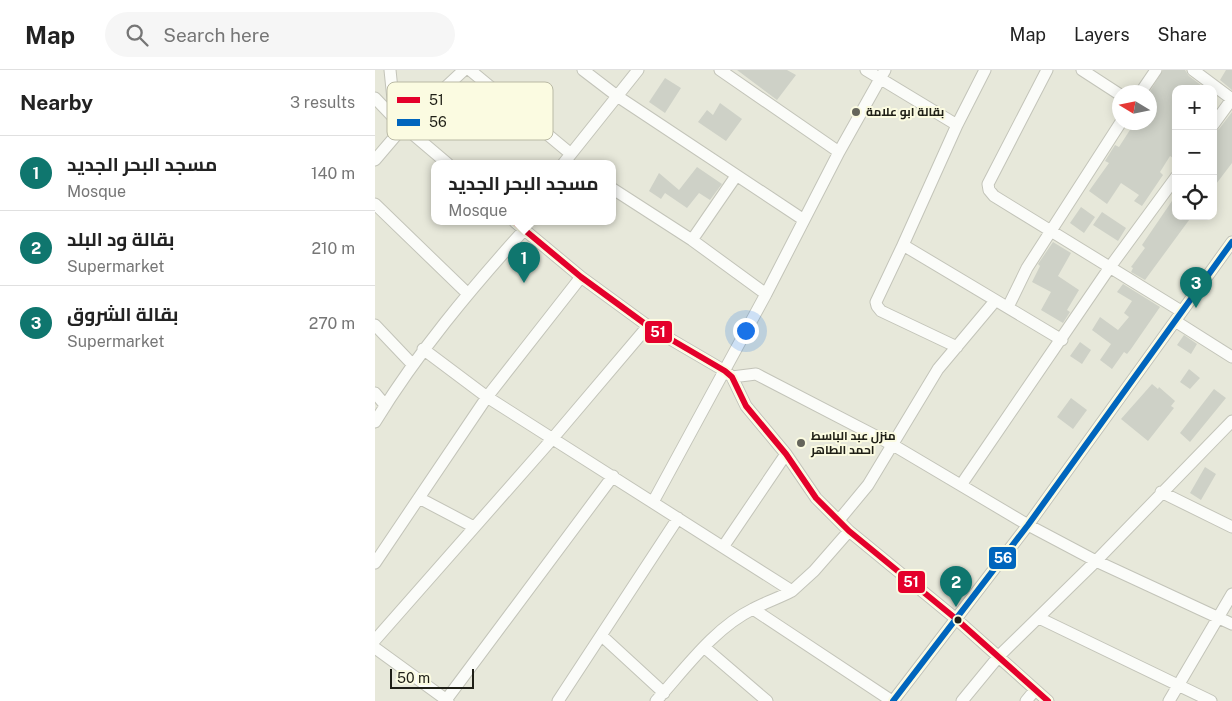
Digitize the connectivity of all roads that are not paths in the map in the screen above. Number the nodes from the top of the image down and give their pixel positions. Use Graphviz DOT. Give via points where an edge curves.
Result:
graph roads {
  1 [pos="464,70"];
  2 [pos="471,70"];
  3 [pos="583,70"];
  4 [pos="638,70"];
  5 [pos="720,70"];
  6 [pos="866,70"];
  7 [pos="985,70"];
  8 [pos="1047,70"];
  9 [pos="1083,70"];
  10 [pos="1107,70"];
  11 [pos="1156,70"];
  12 [pos="1193,70"];
  13 [pos="883,75"];
  14 [pos="1101,81"];
  15 [pos="449,82"];
  16 [pos="484,82"];
  17 [pos="1146,85"];
  18 [pos="1112,89"];
  19 [pos="617,96"];
  20 [pos="375,98"];
  21 [pos="1232,99"];
  22 [pos="387,110"];
  23 [pos="1217,120"];
  24 [pos="957,125"];
  25 [pos="1116,130"];
  26 [pos="388,140"];
  27 [pos="419,140"];
  28 [pos="548,140"];
  29 [pos="839,152"];
  30 [pos="375,160"];
  31 [pos="443,160"];
  32 [pos="570,160"];
  33 [pos="736,176"];
  34 [pos="1172,182"];
  35 [pos="616,191"];
  36 [pos="375,204"];
  37 [pos="804,220"];
  38 [pos="524,226"];
  39 [pos="1051,230"];
  40 [pos="692,240"];
  41 [pos="1232,242"];
  42 [pos="903,245"];
  43 [pos="1110,267"];
  44 [pos="581,277"];
  45 [pos="467,293"];
  46 [pos="767,294"];
  47 [pos="995,301"];
  48 [pos="1008,307"];
  49 [pos="1178,316"];
  50 [pos="375,325"];
  51 [pos="648,326"];
  52 [pos="1062,340"];
  53 [pos="957,347"];
  54 [pos="423,349"];
  55 [pos="1232,357"];
  56 [pos="413,365"];
  57 [pos="729,374"];
  58 [pos="375,393"];
  59 [pos="487,397"];
  60 [pos="385,405"];
  61 [pos="1232,421"];
  62 [pos="375,422"];
  63 [pos="553,438"];
  64 [pos="893,445"];
  65 [pos="786,454"];
  66 [pos="613,476"];
  67 [pos="961,484"];
  68 [pos="1161,492"];
  69 [pos="419,498"];
  70 [pos="653,502"];
  71 [pos="678,518"];
  72 [pos="839,520"];
  73 [pos="1028,526"];
  74 [pos="1232,527"];
  75 [pos="475,528"];
  76 [pos="849,531"];
  77 [pos="723,547"];
  78 [pos="1097,561"];
  79 [pos="375,563"];
  80 [pos="792,591"];
  81 [pos="1232,594"];
  82 [pos="753,609"];
  83 [pos="955,618"];
  84 [pos="1039,618"];
  85 [pos="1219,618"];
  86 [pos="1232,624"];
  87 [pos="602,636"];
  88 [pos="375,640"];
  89 [pos="704,647"];
  90 [pos="375,648"];
  91 [pos="999,656"];
  92 [pos="1179,685"];
  93 [pos="1035,690"];
  94 [pos="660,697"];
  95 [pos="898,699"];
  96 [pos="447,700"];
  97 [pos="558,701"];
  98 [pos="767,701"];
  99 [pos="962,701"];
  100 [pos="1026,701"];
  101 [pos="1048,701"];
  102 [pos="1169,701"];
  103 [pos="1211,701"];
  1 -- 15 [label="street"];
  2 -- 16 [label="street"];
  3 -- 19 [label="street"];
  4 -- 19 [label="street"];
  5 -- 29 [label="street"];
  6 -- 13 [label="street"];
  7 -- 24 [label="street"];
  8 -- 39 [label="street" via="988,184 994,196"];
  9 -- 14 [label="street"];
  10 -- 14 [label="street"];
  11 -- 17 [label="street"];
  12 -- 21 [label="street"];
  13 -- 24 [label="street"];
  13 -- 29 [label="street"];
  14 -- 18 [label="street"];
  19 -- 32 [label="street"];
  19 -- 33 [label="street"];
  20 -- 22 [label="street"];
  21 -- 23 [label="street"];
  24 -- 42 [label="street"];
  25 -- 39 [label="street"];
  26 -- 30 [label="street"];
  27 -- 31 [label="street"];
  28 -- 32 [label="street"];
  29 -- 37 [label="street"];
  33 -- 37 [label="street"];
  33 -- 40 [label="street"];
  34 -- 43 [label="street"];
  35 -- 40 [label="street"];
  36 -- 45 [label="street"];
  37 -- 46 [label="street"];
  38 -- 44 [label="street"];
  38 -- 45 [label="street"];
  39 -- 43 [label="street"];
  39 -- 48 [label="street"];
  40 -- 46 [label="street"];
  41 -- 49 [label="street"];
  42 -- 47 [label="street"];
  42 -- 53 [label="street" via="877,306 881,311"];
  43 -- 49 [label="street"];
  43 -- 52 [label="street"];
  44 -- 51 [label="street"];
  44 -- 59 [label="street"];
  45 -- 54 [label="street"];
  46 -- 57 [label="street"];
  47 -- 48 [label="street"];
  47 -- 53 [label="street"];
  48 -- 52 [label="street"];
  49 -- 55 [label="street"];
  49 -- 73 [label="street"];
  50 -- 56 [label="street"];
  51 -- 57 [label="street"];
  51 -- 63 [label="street"];
  52 -- 67 [label="street"];
  53 -- 64 [label="street" via="922,392"];
  54 -- 56 [label="street"];
  54 -- 59 [label="street"];
  56 -- 60 [label="street"];
  57 -- 64 [label="street" via="756,374"];
  57 -- 65 [label="street" via="746,406"];
  57 -- 70 [label="street"];
  58 -- 60 [label="street"];
  59 -- 63 [label="street"];
  59 -- 69 [label="street"];
  60 -- 62 [label="street"];
  61 -- 68 [label="street"];
  63 -- 66 [label="street"];
  63 -- 75 [label="street"];
  64 -- 67 [label="street"];
  64 -- 72 [label="street" via="868,485"];
  65 -- 72 [label="street" via="817,498"];
  65 -- 77 [label="street"];
  66 -- 70 [label="street"];
  66 -- 96 [label="street"];
  67 -- 73 [label="street"];
  68 -- 74 [label="street"];
  68 -- 78 [label="street"];
  69 -- 75 [label="street"];
  69 -- 79 [label="street"];
  70 -- 71 [label="street"];
  71 -- 77 [label="street"];
  71 -- 87 [label="street"];
  72 -- 76 [label="street"];
  73 -- 78 [label="street"];
  73 -- 83 [label="street"];
  75 -- 88 [label="street"];
  76 -- 80 [label="street"];
  76 -- 83 [label="street"];
  77 -- 80 [label="street"];
  78 -- 84 [label="street"];
  78 -- 85 [label="street"];
  80 -- 82 [label="street"];
  81 -- 85 [label="street"];
  82 -- 89 [label="street"];
  82 -- 95 [label="street"];
  83 -- 91 [label="street"];
  83 -- 95 [label="street"];
  84 -- 91 [label="street"];
  84 -- 92 [label="street"];
  85 -- 86 [label="street"];
  85 -- 92 [label="street"];
  87 -- 94 [label="street"];
  87 -- 97 [label="street"];
  89 -- 94 [label="street"];
  89 -- 98 [label="street"];
  90 -- 96 [label="street"];
  91 -- 93 [label="street"];
  91 -- 99 [label="street"];
  92 -- 102 [label="street"];
  92 -- 103 [label="street"];
  93 -- 100 [label="street"];
  93 -- 101 [label="street"];
}
